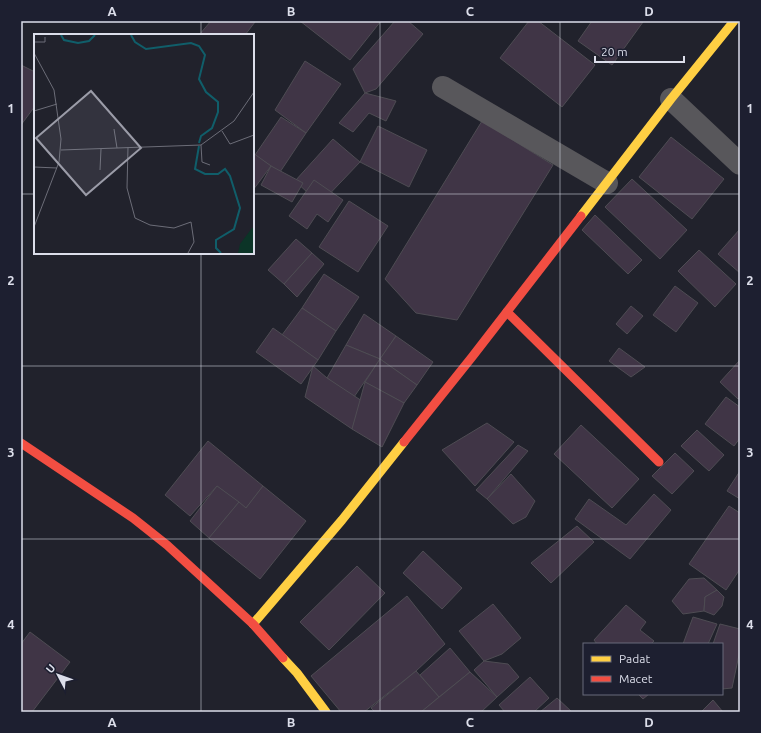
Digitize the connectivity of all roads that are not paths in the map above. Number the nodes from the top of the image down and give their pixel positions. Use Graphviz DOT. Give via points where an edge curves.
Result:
graph roads {
  1 [pos="734,21"];
  2 [pos="443,87"];
  3 [pos="671,99"];
  4 [pos="740,164"];
  5 [pos="607,183"];
  6 [pos="507,312"];
  7 [pos="21,443"];
  8 [pos="659,462"];
  9 [pos="253,624"];
  10 [pos="326,712"];
  1 -- 3 [label="street"];
  2 -- 5 [label="street"];
  3 -- 4 [label="street"];
  3 -- 5 [label="street"];
  5 -- 6 [label="street"];
  6 -- 8 [label="street"];
  6 -- 9 [label="street" via="342,520"];
  7 -- 9 [label="street" via="133,518 167,545"];
  9 -- 10 [label="street" via="297,673"];
}
